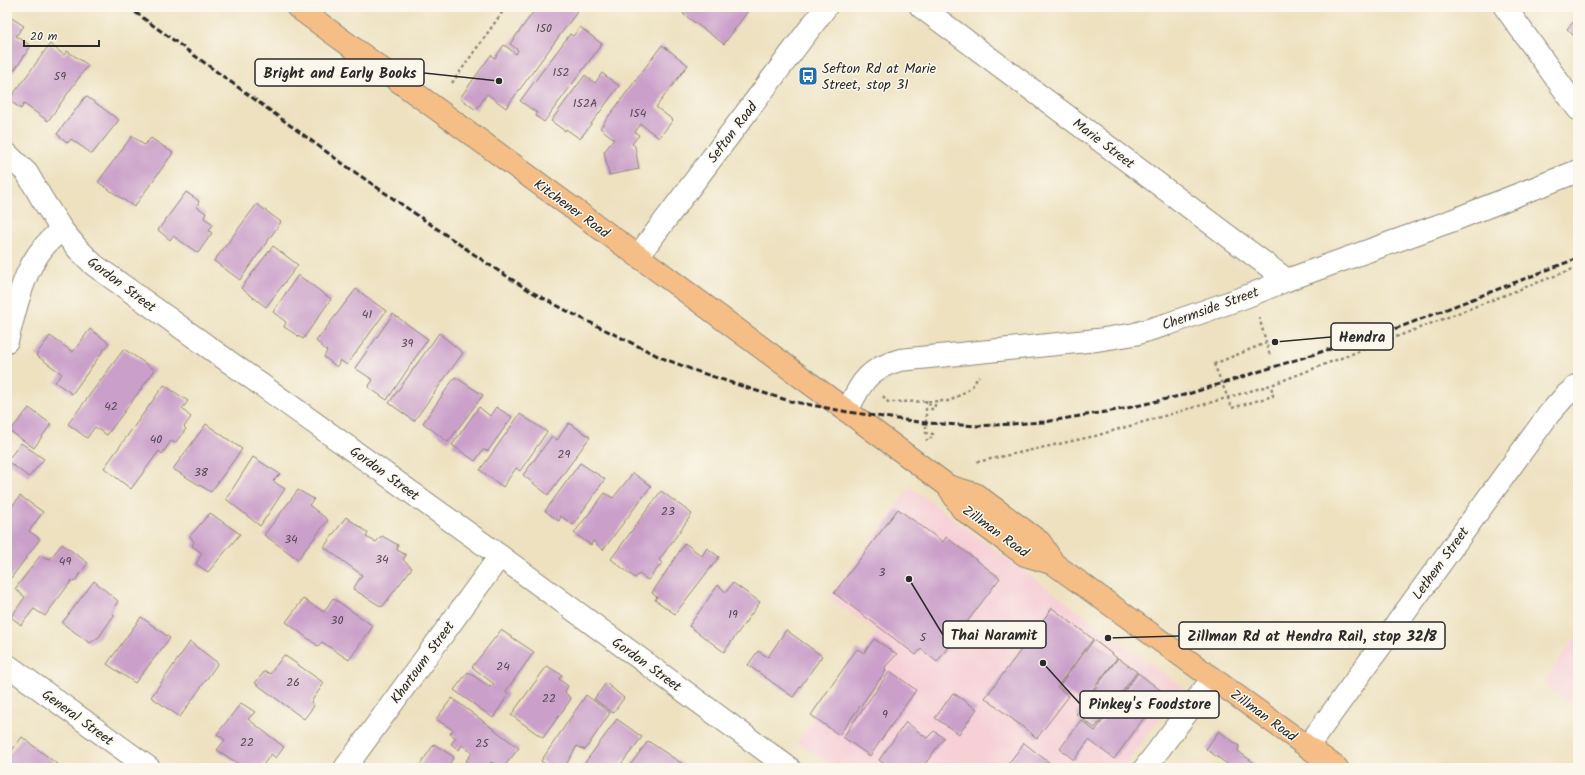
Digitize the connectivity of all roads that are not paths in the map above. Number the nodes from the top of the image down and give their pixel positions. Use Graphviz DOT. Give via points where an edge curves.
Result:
graph roads {
  1 [pos="297,7"];
  2 [pos="826,7"];
  3 [pos="921,7"];
  4 [pos="1505,7"];
  5 [pos="1578,109"];
  6 [pos="7,154"];
  7 [pos="1578,171"];
  8 [pos="62,230"];
  9 [pos="638,256"];
  10 [pos="1287,280"];
  11 [pos="7,341"];
  12 [pos="1578,385"];
  13 [pos="847,411"];
  14 [pos="500,556"];
  15 [pos="7,665"];
  16 [pos="1213,678"];
  17 [pos="1308,746"];
  18 [pos="149,768"];
  19 [pos="345,768"];
  20 [pos="789,768"];
  21 [pos="1145,768"];
  22 [pos="1338,768"];
  1 -- 9 [label="main road, Kitchener Road"];
  2 -- 9 [label="street, Sefton Road"];
  3 -- 10 [label="street, Marie Street"];
  4 -- 5 [label="street"];
  6 -- 8 [label="street, Gordon Street" via="27,173"];
  7 -- 10 [label="street, Chermside Street"];
  8 -- 11 [label="street" via="37,254 24,279"];
  8 -- 14 [label="street, Gordon Street" via="94,264"];
  9 -- 13 [label="main road, Kitchener Road"];
  10 -- 13 [label="street, Chermside Street" via="1135,334 900,360 886,364 866,377"];
  12 -- 17 [label="street, Lethem Street" via="1548,414"];
  13 -- 16 [label="main road, Zillman Road" via="948,486 962,509 996,534 1025,555 1054,564"];
  14 -- 19 [label="street, Khartoum Street"];
  14 -- 20 [label="street, Gordon Street"];
  15 -- 18 [label="street, General Street"];
  16 -- 17 [label="main road, Zillman Road"];
  16 -- 21 [label="street"];
  17 -- 22 [label="main road, Zillman Road"];
}
